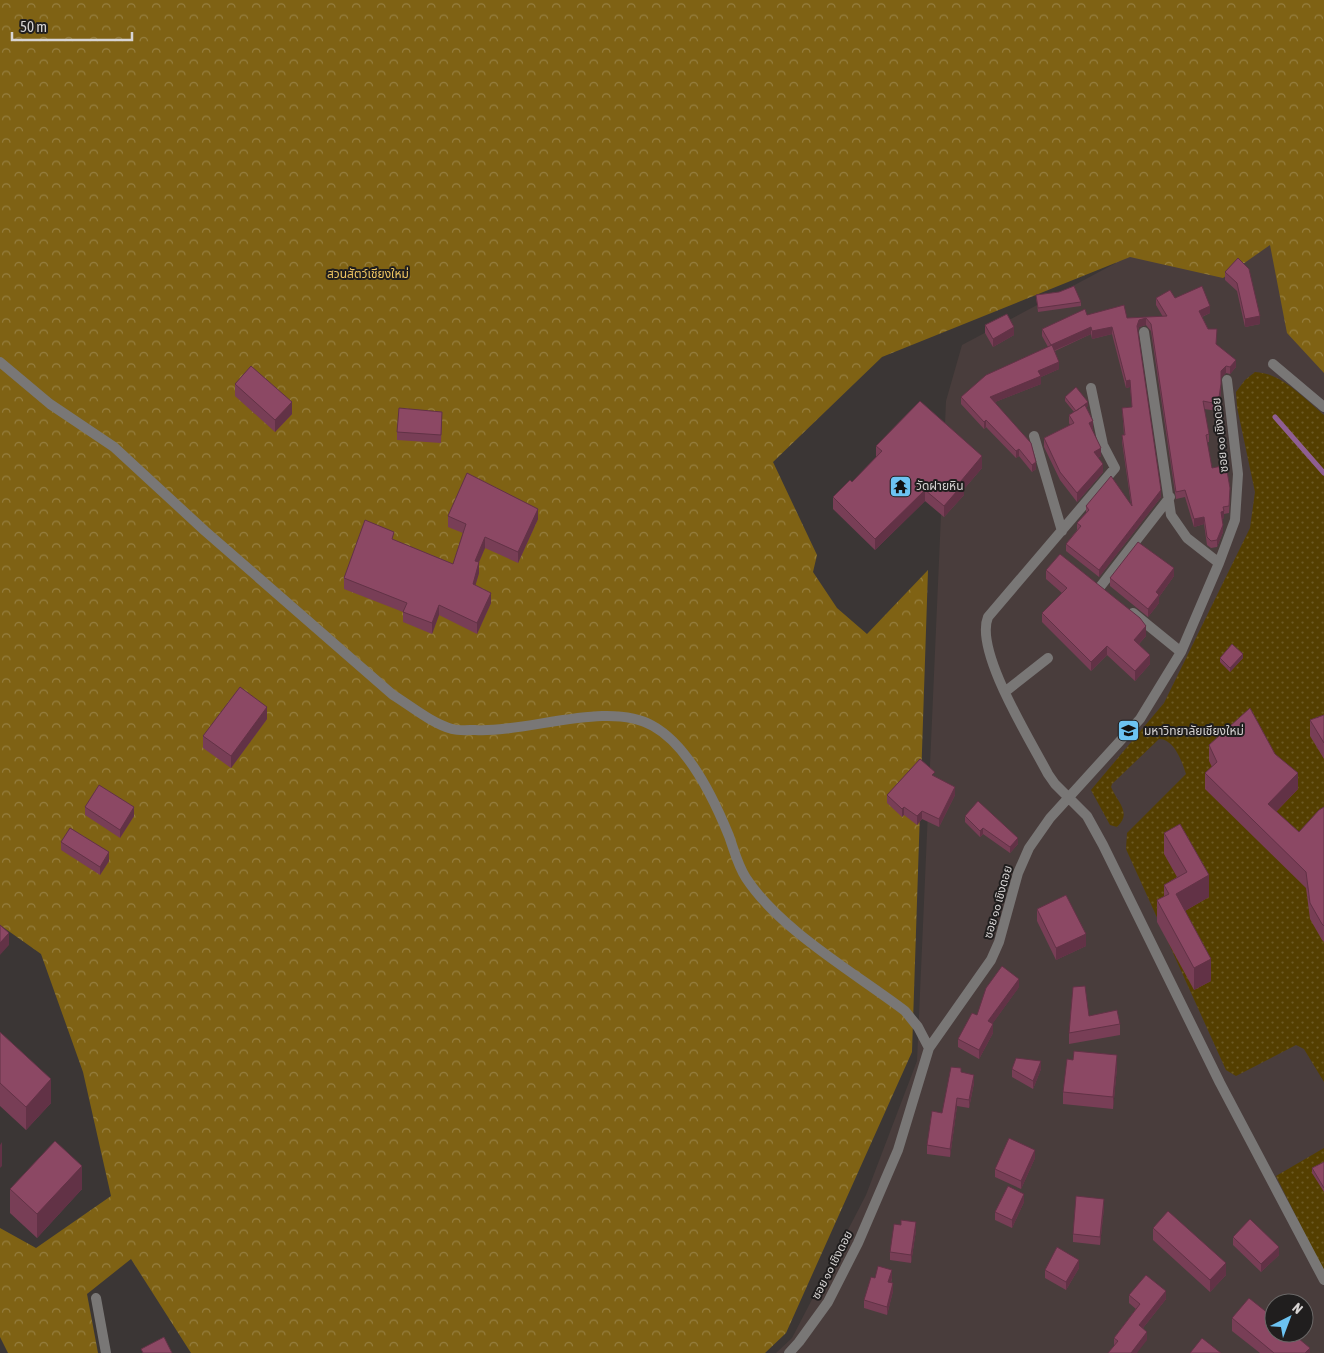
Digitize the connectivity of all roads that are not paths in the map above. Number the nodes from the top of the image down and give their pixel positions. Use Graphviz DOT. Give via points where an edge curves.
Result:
graph roads {
  1 [pos="1144,332"];
  2 [pos="0,362"];
  3 [pos="1273,364"];
  4 [pos="1227,380"];
  5 [pos="1091,388"];
  6 [pos="1324,406"];
  7 [pos="1034,436"];
  8 [pos="1170,496"];
  9 [pos="1062,531"];
  10 [pos="1219,563"];
  11 [pos="1100,587"];
  12 [pos="1122,605"];
  13 [pos="1180,652"];
  14 [pos="1048,658"];
  15 [pos="1006,691"];
  16 [pos="1068,798"];
  17 [pos="929,1048"];
  18 [pos="1324,1280"];
  19 [pos="96,1298"];
  20 [pos="106,1353"];
  21 [pos="789,1353"];
  1 -- 8 [label="street"];
  2 -- 17 [label="street" via="50,404 114,448 393,695 428,717 452,729 483,731 612,715 634,717 654,726 673,742 700,776 746,877 768,905 905,1011"];
  3 -- 6 [label="street"];
  4 -- 10 [label="street, ซอย ๑๐ เชิงดอย" via="1238,474 1234,520"];
  5 -- 9 [label="street" via="1103,445 1115,468"];
  7 -- 9 [label="street"];
  8 -- 10 [label="street" via="1171,515 1178,528"];
  8 -- 11 [label="street"];
  9 -- 15 [label="street" via="1054,550 988,617 985,624 990,659"];
  10 -- 13 [label="street, ซอย ๑๐ เชิงดอย"];
  12 -- 13 [label="street"];
  13 -- 16 [label="street, ซอย ๑๐ เชิงดอย" via="1140,719"];
  14 -- 15 [label="street"];
  15 -- 16 [label="street" via="1048,774"];
  16 -- 17 [label="street, ซอย ๑๐ เชิงดอย" via="1029,848 991,960"];
  16 -- 18 [label="street" via="1087,816 1103,845 1220,1082"];
  17 -- 21 [label="street, ซอย ๑๐ เชิงดอย" via="898,1150 858,1243 828,1302"];
  19 -- 20 [label="street"];
}
